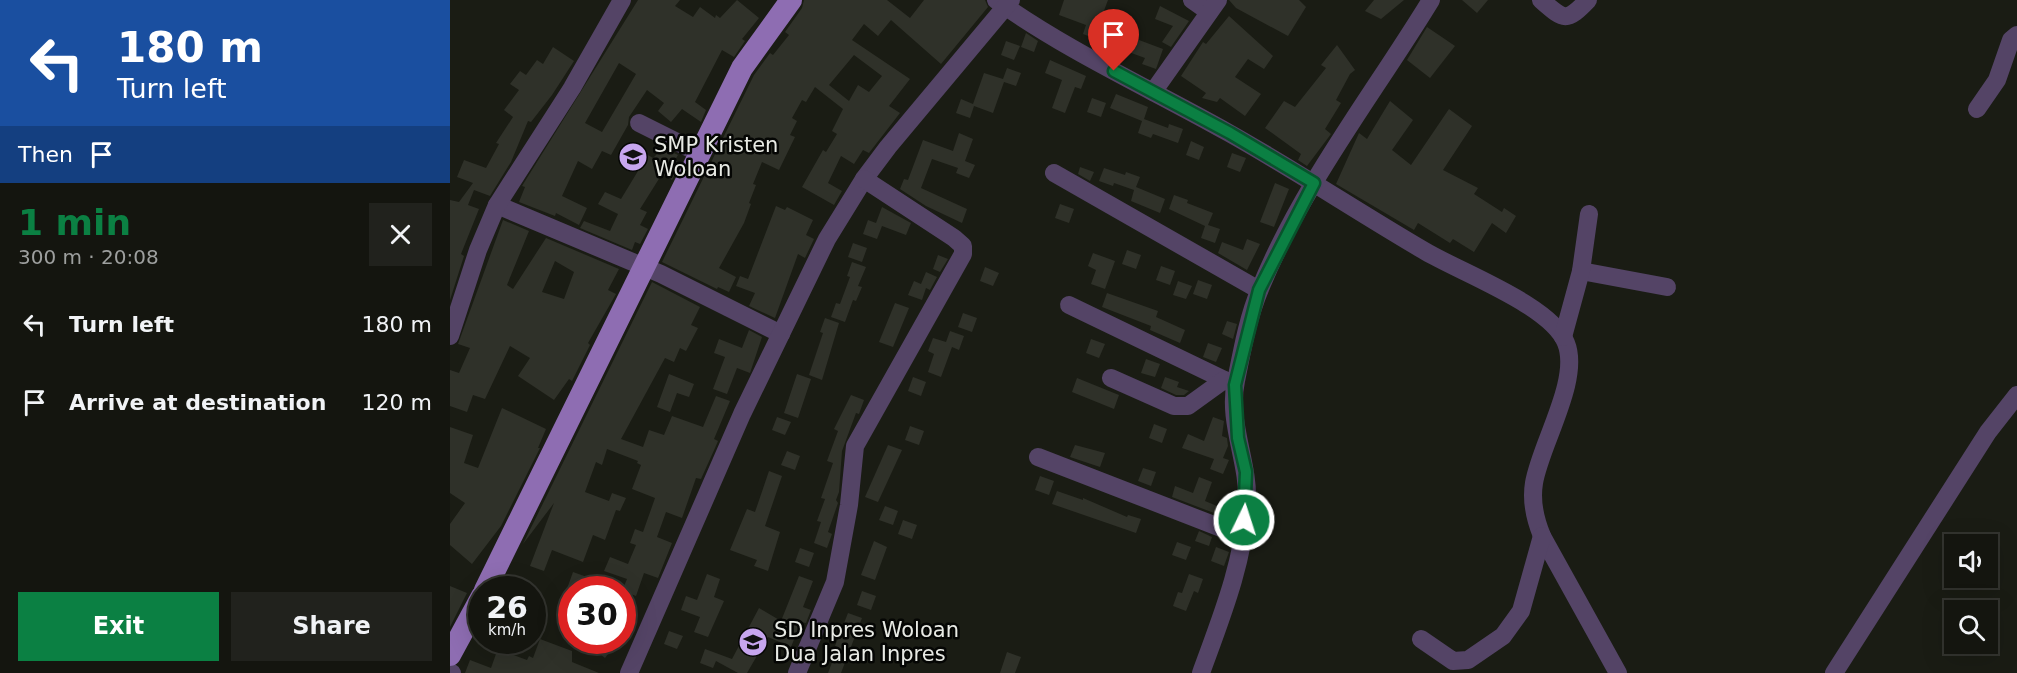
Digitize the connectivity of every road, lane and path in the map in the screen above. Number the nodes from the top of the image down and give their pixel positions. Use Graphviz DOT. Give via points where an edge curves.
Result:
graph roads {
  1 [pos="622,0"];
  2 [pos="791,0"];
  3 [pos="1192,0"];
  4 [pos="1431,0"];
  5 [pos="1541,0"];
  6 [pos="1588,0"];
  7 [pos="1004,2"];
  8 [pos="1213,6"];
  9 [pos="2017,35"];
  10 [pos="1153,92"];
  11 [pos="1977,109"];
  12 [pos="639,123"];
  13 [pos="700,154"];
  14 [pos="1054,173"];
  15 [pos="864,179"];
  16 [pos="1314,183"];
  17 [pos="497,205"];
  18 [pos="1589,214"];
  19 [pos="644,267"];
  20 [pos="1581,271"];
  21 [pos="1667,287"];
  22 [pos="1259,290"];
  23 [pos="1069,305"];
  24 [pos="781,334"];
  25 [pos="450,336"];
  26 [pos="1563,337"];
  27 [pos="1111,378"];
  28 [pos="1230,382"];
  29 [pos="2017,395"];
  30 [pos="1038,457"];
  31 [pos="1242,536"];
  32 [pos="1542,536"];
  33 [pos="492,576"];
  34 [pos="468,622"];
  35 [pos="1421,639"];
  36 [pos="450,655"];
  37 [pos="629,673"];
  38 [pos="797,673"];
  39 [pos="1202,673"];
  40 [pos="1618,673"];
  41 [pos="1834,673"];
  1 -- 17 [label="street" via="572,88"];
  2 -- 13 [label="main road" via="742,68"];
  3 -- 8 [label="street"];
  4 -- 16 [label="street"];
  5 -- 6 [label="street" via="1567,18"];
  7 -- 10 [label="street" via="1055,39"];
  7 -- 15 [label="street"];
  8 -- 10 [label="street"];
  9 -- 11 [label="street" via="2011,40 1997,80"];
  10 -- 16 [label="street"];
  12 -- 13 [label="street"];
  13 -- 19 [label="main road"];
  14 -- 22 [label="street"];
  15 -- 24 [label="street" via="827,239"];
  15 -- 38 [label="street" via="954,238 963,246 963,254 855,446 835,582"];
  16 -- 22 [label="street"];
  16 -- 26 [label="street" via="1426,252 1533,309"];
  17 -- 19 [label="street"];
  17 -- 25 [label="street"];
  18 -- 20 [label="street"];
  19 -- 24 [label="street"];
  19 -- 33 [label="main road"];
  20 -- 21 [label="street"];
  20 -- 26 [label="street"];
  22 -- 28 [label="street"];
  23 -- 28 [label="street"];
  24 -- 37 [label="street"];
  26 -- 32 [label="street" via="1569,367 1534,483 1535,519"];
  27 -- 28 [label="street" via="1174,406 1188,406"];
  28 -- 31 [label="street" via="1246,472"];
  29 -- 41 [label="street" via="1988,432"];
  30 -- 31 [label="street"];
  31 -- 39 [label="street" via="1223,614"];
  32 -- 35 [label="street" via="1521,611 1503,636 1468,660 1454,661"];
  32 -- 40 [label="street"];
  34 -- 36 [label="main road"];
}
